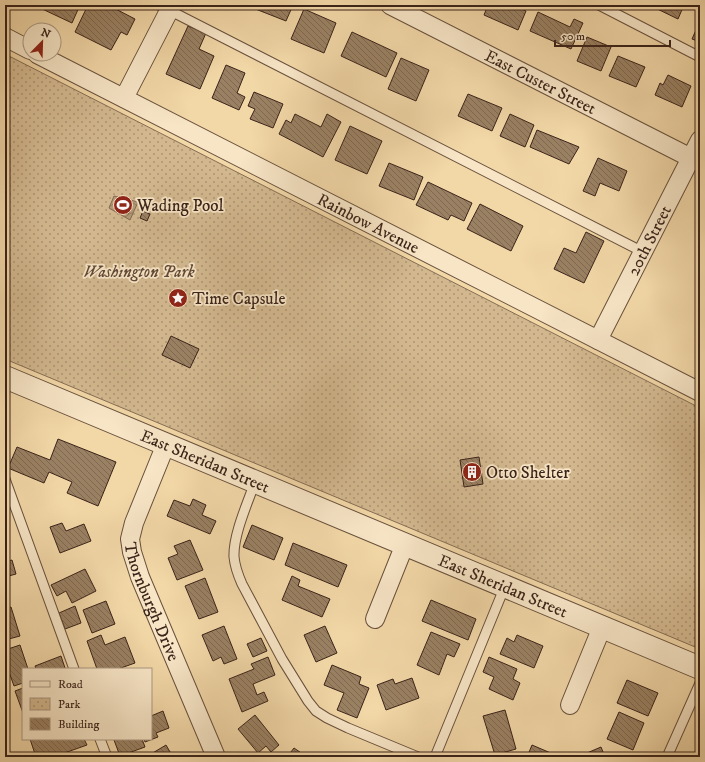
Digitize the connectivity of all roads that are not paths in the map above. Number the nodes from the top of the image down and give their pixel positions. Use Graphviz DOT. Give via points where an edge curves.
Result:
graph roads {
  1 [pos="390,5"];
  2 [pos="599,5"];
  3 [pos="167,7"];
  4 [pos="5,38"];
  5 [pos="22,46"];
  6 [pos="700,57"];
  7 [pos="53,62"];
  8 [pos="124,98"];
  9 [pos="700,140"];
  10 [pos="691,158"];
  11 [pos="643,252"];
  12 [pos="598,340"];
  13 [pos="6,381"];
  14 [pos="700,392"];
  15 [pos="166,444"];
  16 [pos="5,479"];
  17 [pos="255,482"];
  18 [pos="405,544"];
  19 [pos="505,586"];
  20 [pos="375,619"];
  21 [pos="602,627"];
  22 [pos="74,668"];
  23 [pos="700,668"];
  24 [pos="700,683"];
  25 [pos="570,705"];
  26 [pos="100,740"];
  27 [pos="107,757"];
  28 [pos="216,757"];
  29 [pos="418,757"];
  30 [pos="435,757"];
  31 [pos="667,757"];
  1 -- 10 [label="street, East Custer Street"];
  2 -- 6 [label="lane"];
  3 -- 8 [label="street"];
  3 -- 11 [label="lane"];
  4 -- 5 [label="street"];
  7 -- 8 [label="street, Rainbow Avenue"];
  8 -- 12 [label="street, Rainbow Avenue"];
  9 -- 10 [label="street, 20th Street"];
  10 -- 11 [label="street, 20th Street"];
  11 -- 12 [label="street, 20th Street"];
  12 -- 14 [label="street, Rainbow Avenue"];
  13 -- 15 [label="street, East Sheridan Street"];
  15 -- 17 [label="street, East Sheridan Street"];
  15 -- 28 [label="street, Thornburgh Drive" via="134,523 130,539 132,552 140,577"];
  16 -- 22 [label="lane"];
  17 -- 18 [label="street, East Sheridan Street"];
  17 -- 29 [label="lane" via="241,521 234,556 236,571 282,659 316,711 348,728"];
  18 -- 19 [label="street, East Sheridan Street"];
  18 -- 20 [label="street"];
  19 -- 21 [label="street, East Sheridan Street"];
  19 -- 30 [label="lane"];
  21 -- 23 [label="street, East Sheridan Street"];
  21 -- 25 [label="street"];
  24 -- 31 [label="lane"];
  26 -- 27 [label="lane"];
}
